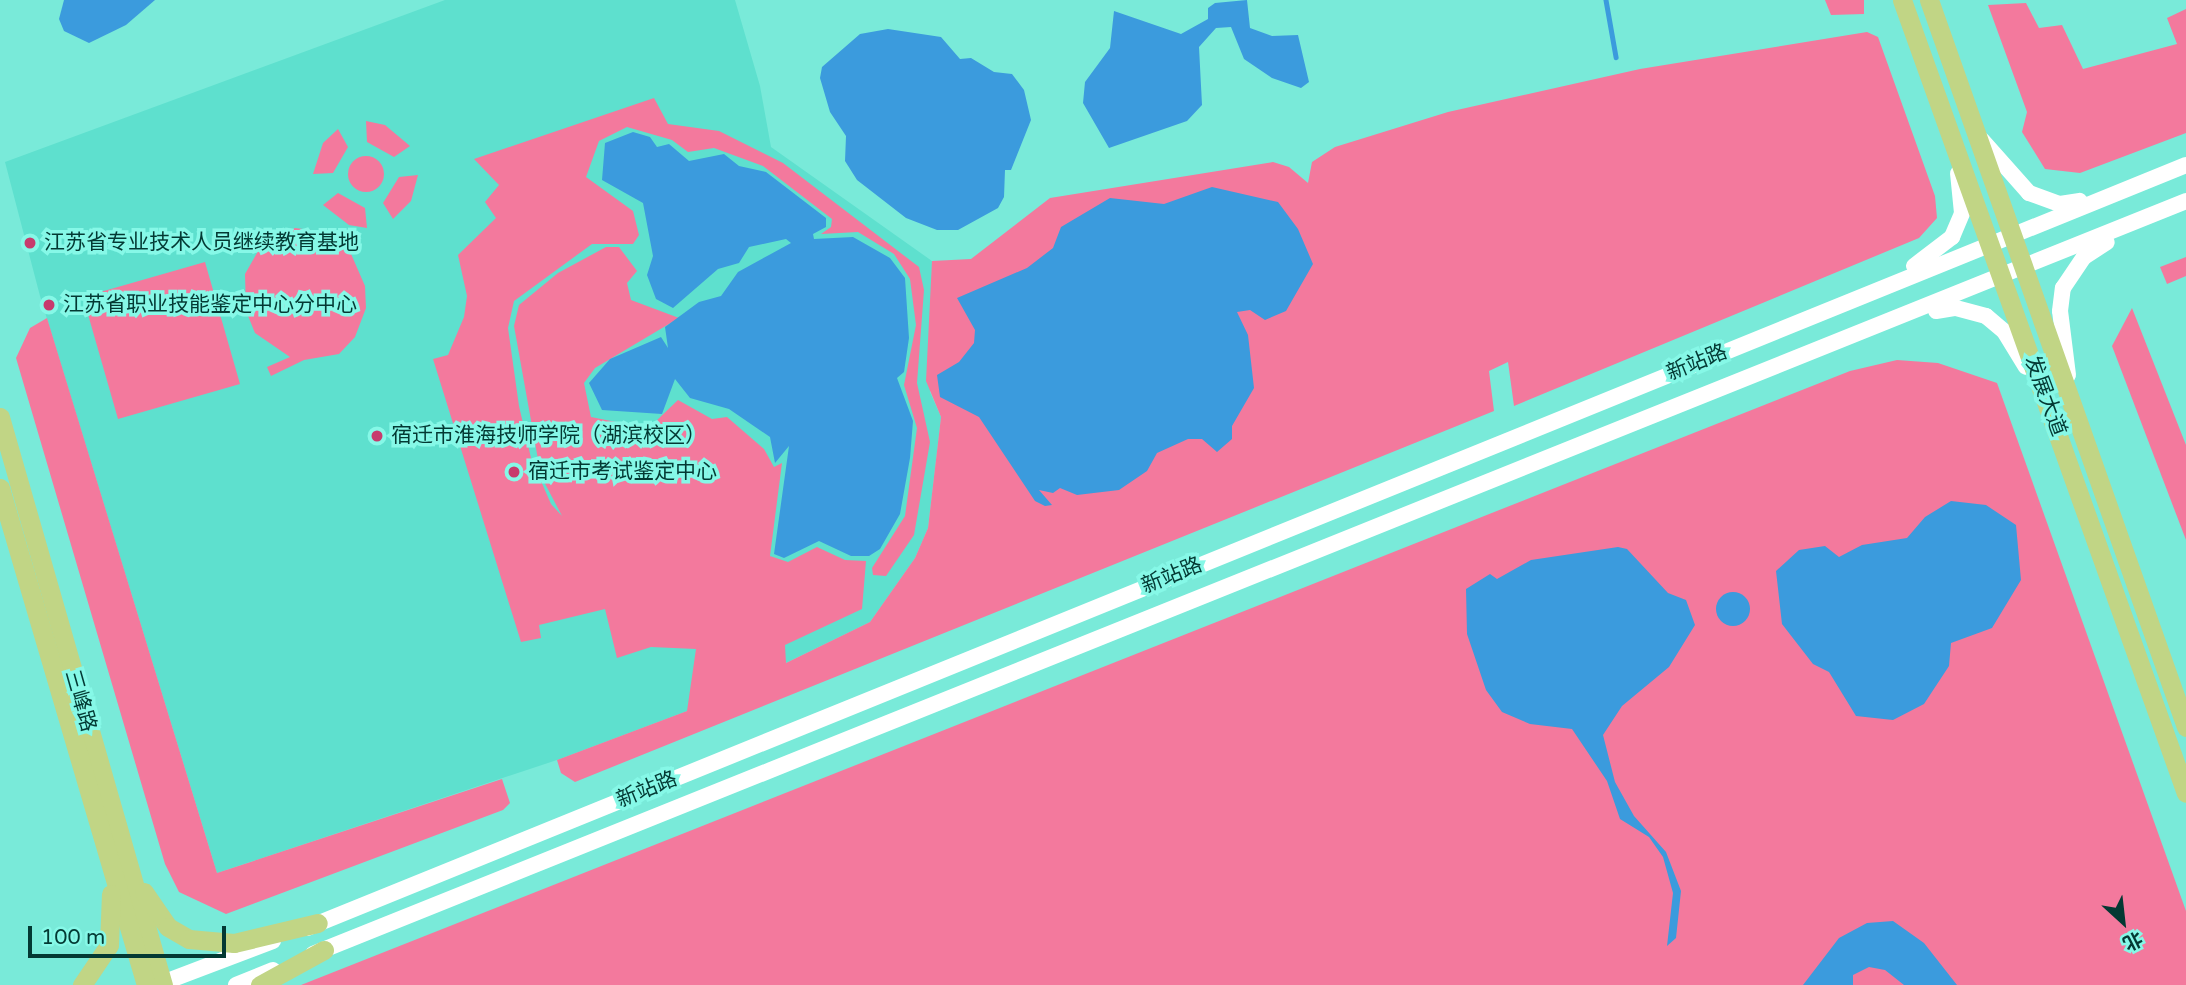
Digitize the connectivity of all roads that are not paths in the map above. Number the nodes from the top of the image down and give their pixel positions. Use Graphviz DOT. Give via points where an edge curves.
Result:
graph roads {
  1 [pos="1902,0"];
  2 [pos="1929,0"];
  3 [pos="1976,132"];
  4 [pos="1952,139"];
  5 [pos="2186,165"];
  6 [pos="2156,177"];
  7 [pos="2186,201"];
  8 [pos="2165,210"];
  9 [pos="2013,236"];
  10 [pos="1990,244"];
  11 [pos="2025,269"];
  12 [pos="2002,278"];
  13 [pos="1873,291"];
  14 [pos="1880,327"];
  15 [pos="2077,415"];
  16 [pos="0,417"];
  17 [pos="2054,423"];
  18 [pos="0,488"];
  19 [pos="2186,727"];
  20 [pos="2186,793"];
  21 [pos="104,812"];
  22 [pos="318,923"];
  23 [pos="324,950"];
  24 [pos="82,985"];
  25 [pos="157,985"];
  26 [pos="236,985"];
  27 [pos="260,985"];
  1 -- 4 [label="main road, 发展大道"];
  2 -- 3 [label="main road, 发展大道"];
  3 -- 6 [label="street" via="2029,193 2060,204"];
  3 -- 9 [label="main road, 发展大道"];
  4 -- 10 [label="main road, 发展大道"];
  4 -- 13 [label="street" via="1962,214 1952,237"];
  5 -- 6 [label="street, 新站路"];
  6 -- 9 [label="street, 新站路"];
  7 -- 8 [label="street, 新站路"];
  8 -- 11 [label="street, 新站路"];
  8 -- 15 [label="street" via="2084,257 2063,288 2063,341"];
  9 -- 10 [label="street, 新站路"];
  9 -- 11 [label="main road, 发展大道"];
  10 -- 12 [label="main road, 发展大道"];
  10 -- 13 [label="street, 新站路"];
  11 -- 12 [label="street, 新站路"];
  11 -- 15 [label="main road, 发展大道"];
  12 -- 14 [label="street, 新站路"];
  12 -- 17 [label="main road, 发展大道"];
  13 -- 22 [label="street, 新站路"];
  14 -- 17 [label="street" via="1955,308 1986,316 2018,349"];
  14 -- 23 [label="street, 新站路"];
  15 -- 19 [label="main road, 发展大道"];
  16 -- 21 [label="main road, 三峰路"];
  17 -- 20 [label="main road, 发展大道"];
  18 -- 21 [label="main road, 三峰路"];
  21 -- 22 [label="main road" via="153,911 189,939 234,943"];
  21 -- 24 [label="main road" via="113,921 98,969"];
  21 -- 25 [label="main road, 三峰路"];
  22 -- 25 [label="street, 新站路"];
  23 -- 26 [label="street, 新站路"];
  23 -- 27 [label="main road"];
}
